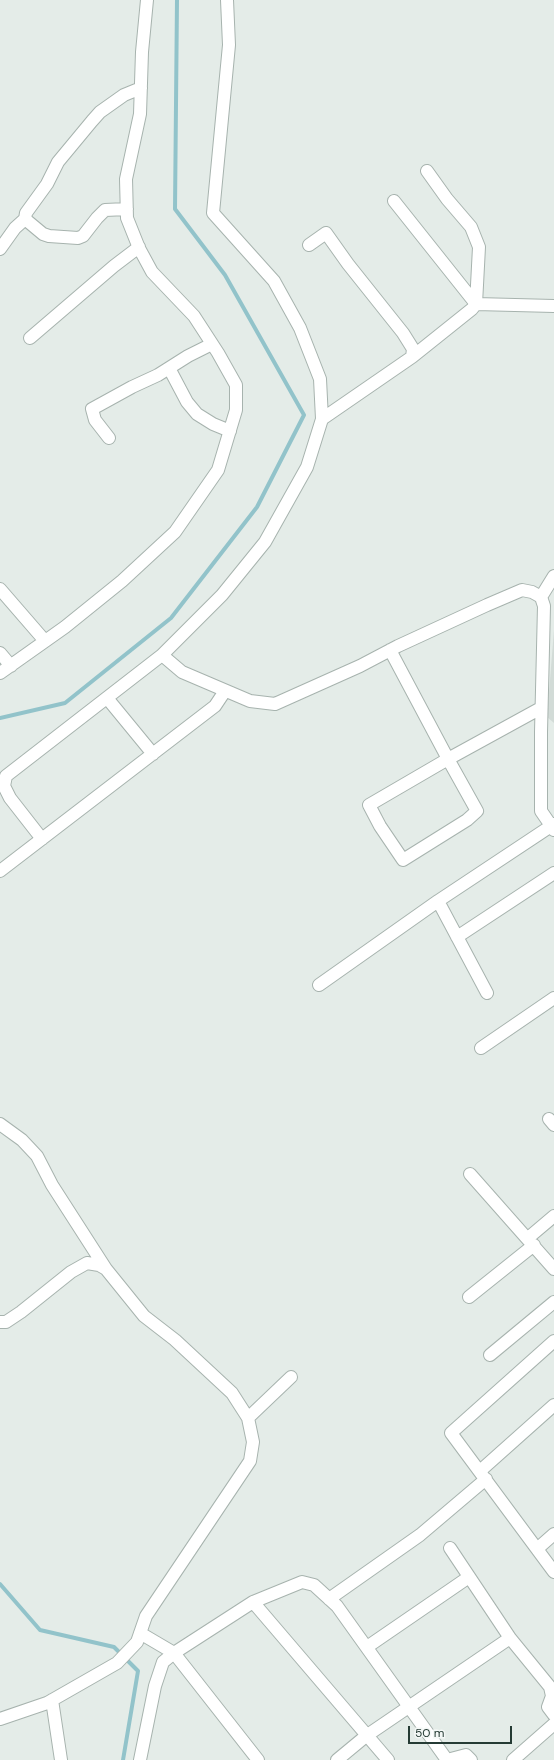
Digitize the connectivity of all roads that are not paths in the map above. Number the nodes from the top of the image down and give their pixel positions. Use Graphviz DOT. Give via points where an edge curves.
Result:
graph roads {
  1 [pos="147,0"];
  2 [pos="227,0"];
  3 [pos="141,88"];
  4 [pos="427,171"];
  5 [pos="394,201"];
  6 [pos="127,209"];
  7 [pos="25,219"];
  8 [pos="308,245"];
  9 [pos="138,246"];
  10 [pos="0,249"];
  11 [pos="476,304"];
  12 [pos="554,306"];
  13 [pos="30,338"];
  14 [pos="212,344"];
  15 [pos="412,357"];
  16 [pos="169,368"];
  17 [pos="322,419"];
  18 [pos="230,431"];
  19 [pos="109,438"];
  20 [pos="554,576"];
  21 [pos="0,588"];
  22 [pos="541,597"];
  23 [pos="45,641"];
  24 [pos="390,650"];
  25 [pos="0,653"];
  26 [pos="162,655"];
  27 [pos="11,666"];
  28 [pos="0,673"];
  29 [pos="225,691"];
  30 [pos="107,698"];
  31 [pos="542,708"];
  32 [pos="153,754"];
  33 [pos="448,759"];
  34 [pos="2,788"];
  35 [pos="553,826"];
  36 [pos="42,839"];
  37 [pos="0,871"];
  38 [pos="554,874"];
  39 [pos="438,901"];
  40 [pos="457,937"];
  41 [pos="319,985"];
  42 [pos="487,993"];
  43 [pos="554,998"];
  44 [pos="481,1048"];
  45 [pos="0,1124"];
  46 [pos="470,1174"];
  47 [pos="554,1216"];
  48 [pos="531,1242"];
  49 [pos="106,1269"];
  50 [pos="554,1269"];
  51 [pos="469,1297"];
  52 [pos="554,1302"];
  53 [pos="0,1322"];
  54 [pos="554,1342"];
  55 [pos="490,1355"];
  56 [pos="291,1377"];
  57 [pos="554,1405"];
  58 [pos="248,1418"];
  59 [pos="483,1475"];
  60 [pos="554,1534"];
  61 [pos="450,1548"];
  62 [pos="537,1548"];
  63 [pos="554,1572"];
  64 [pos="469,1576"];
  65 [pos="329,1599"];
  66 [pos="253,1602"];
  67 [pos="139,1638"];
  68 [pos="510,1638"];
  69 [pos="367,1647"];
  70 [pos="174,1653"];
  71 [pos="52,1700"];
  72 [pos="408,1707"];
  73 [pos="554,1715"];
  74 [pos="0,1720"];
  75 [pos="554,1724"];
  76 [pos="366,1736"];
  77 [pos="61,1760"];
  78 [pos="140,1760"];
  79 [pos="258,1760"];
  80 [pos="337,1760"];
  81 [pos="388,1760"];
  82 [pos="471,1760"];
  83 [pos="513,1760"];
  1 -- 3 [label="street"];
  2 -- 17 [label="street" via="229,45 213,213 274,281 300,328 320,379"];
  3 -- 6 [label="street" via="140,114 126,179"];
  3 -- 7 [label="street" via="124,95 92,121 58,162 47,184 26,213"];
  4 -- 11 [label="street" via="471,227 479,247"];
  5 -- 11 [label="street"];
  6 -- 7 [label="street" via="105,210 83,236 78,238 43,234"];
  6 -- 9 [label="street" via="127,218"];
  7 -- 10 [label="street"];
  8 -- 15 [label="street" via="326,233 403,333 412,349"];
  9 -- 13 [label="street"];
  9 -- 14 [label="street" via="152,272 194,316"];
  11 -- 12 [label="street"];
  11 -- 15 [label="street" via="472,310"];
  14 -- 16 [label="street"];
  14 -- 18 [label="street" via="236,385 236,410"];
  15 -- 17 [label="street"];
  16 -- 18 [label="street" via="187,402 197,414"];
  16 -- 19 [label="street" via="92,409 95,420"];
  17 -- 26 [label="street" via="307,466 265,542 222,595"];
  18 -- 23 [label="street" via="218,470 175,532 122,580"];
  20 -- 22 [label="street"];
  21 -- 23 [label="street"];
  22 -- 24 [label="street" via="522,590"];
  22 -- 31 [label="street" via="544,606"];
  23 -- 27 [label="street"];
  24 -- 29 [label="street" via="275,704 250,701"];
  24 -- 33 [label="street"];
  25 -- 27 [label="street"];
  26 -- 29 [label="street" via="182,672"];
  26 -- 30 [label="street"];
  27 -- 28 [label="street"];
  29 -- 32 [label="street" via="215,706"];
  30 -- 32 [label="street"];
  30 -- 34 [label="street" via="6,776"];
  31 -- 33 [label="street"];
  31 -- 35 [label="street" via="541,811"];
  32 -- 36 [label="street"];
  33 -- 33 [label="street" via="477,811 403,860 369,805"];
  34 -- 36 [label="street"];
  35 -- 39 [label="street"];
  36 -- 37 [label="street"];
  38 -- 40 [label="street"];
  39 -- 40 [label="street"];
  39 -- 41 [label="street"];
  40 -- 42 [label="street"];
  43 -- 44 [label="street"];
  45 -- 49 [label="street" via="22,1140 37,1156 52,1185"];
  46 -- 48 [label="street"];
  47 -- 48 [label="street"];
  48 -- 50 [label="street"];
  48 -- 51 [label="street"];
  49 -- 53 [label="street" via="87,1263 71,1272 6,1322"];
  49 -- 58 [label="street" via="144,1316 175,1340 232,1393"];
  52 -- 55 [label="street"];
  54 -- 59 [label="street" via="451,1433"];
  56 -- 58 [label="street"];
  57 -- 59 [label="street"];
  58 -- 67 [label="street" via="253,1442 250,1461 146,1616"];
  59 -- 62 [label="street"];
  59 -- 65 [label="street" via="420,1535"];
  60 -- 62 [label="street"];
  61 -- 64 [label="street"];
  62 -- 63 [label="street"];
  64 -- 68 [label="street"];
  64 -- 69 [label="street"];
  65 -- 66 [label="street" via="314,1585 302,1582"];
  65 -- 69 [label="street"];
  66 -- 70 [label="street"];
  66 -- 76 [label="street"];
  67 -- 70 [label="street"];
  67 -- 71 [label="street" via="117,1663"];
  68 -- 72 [label="street"];
  68 -- 73 [label="street" via="550,1687 552,1696 548,1707"];
  69 -- 72 [label="street"];
  70 -- 78 [label="street" via="163,1662 155,1686"];
  70 -- 79 [label="street"];
  71 -- 74 [label="street"];
  71 -- 77 [label="street"];
  72 -- 76 [label="street"];
  72 -- 82 [label="street" via="447,1760 466,1755"];
  75 -- 83 [label="street"];
  76 -- 80 [label="street"];
  76 -- 81 [label="street"];
}
